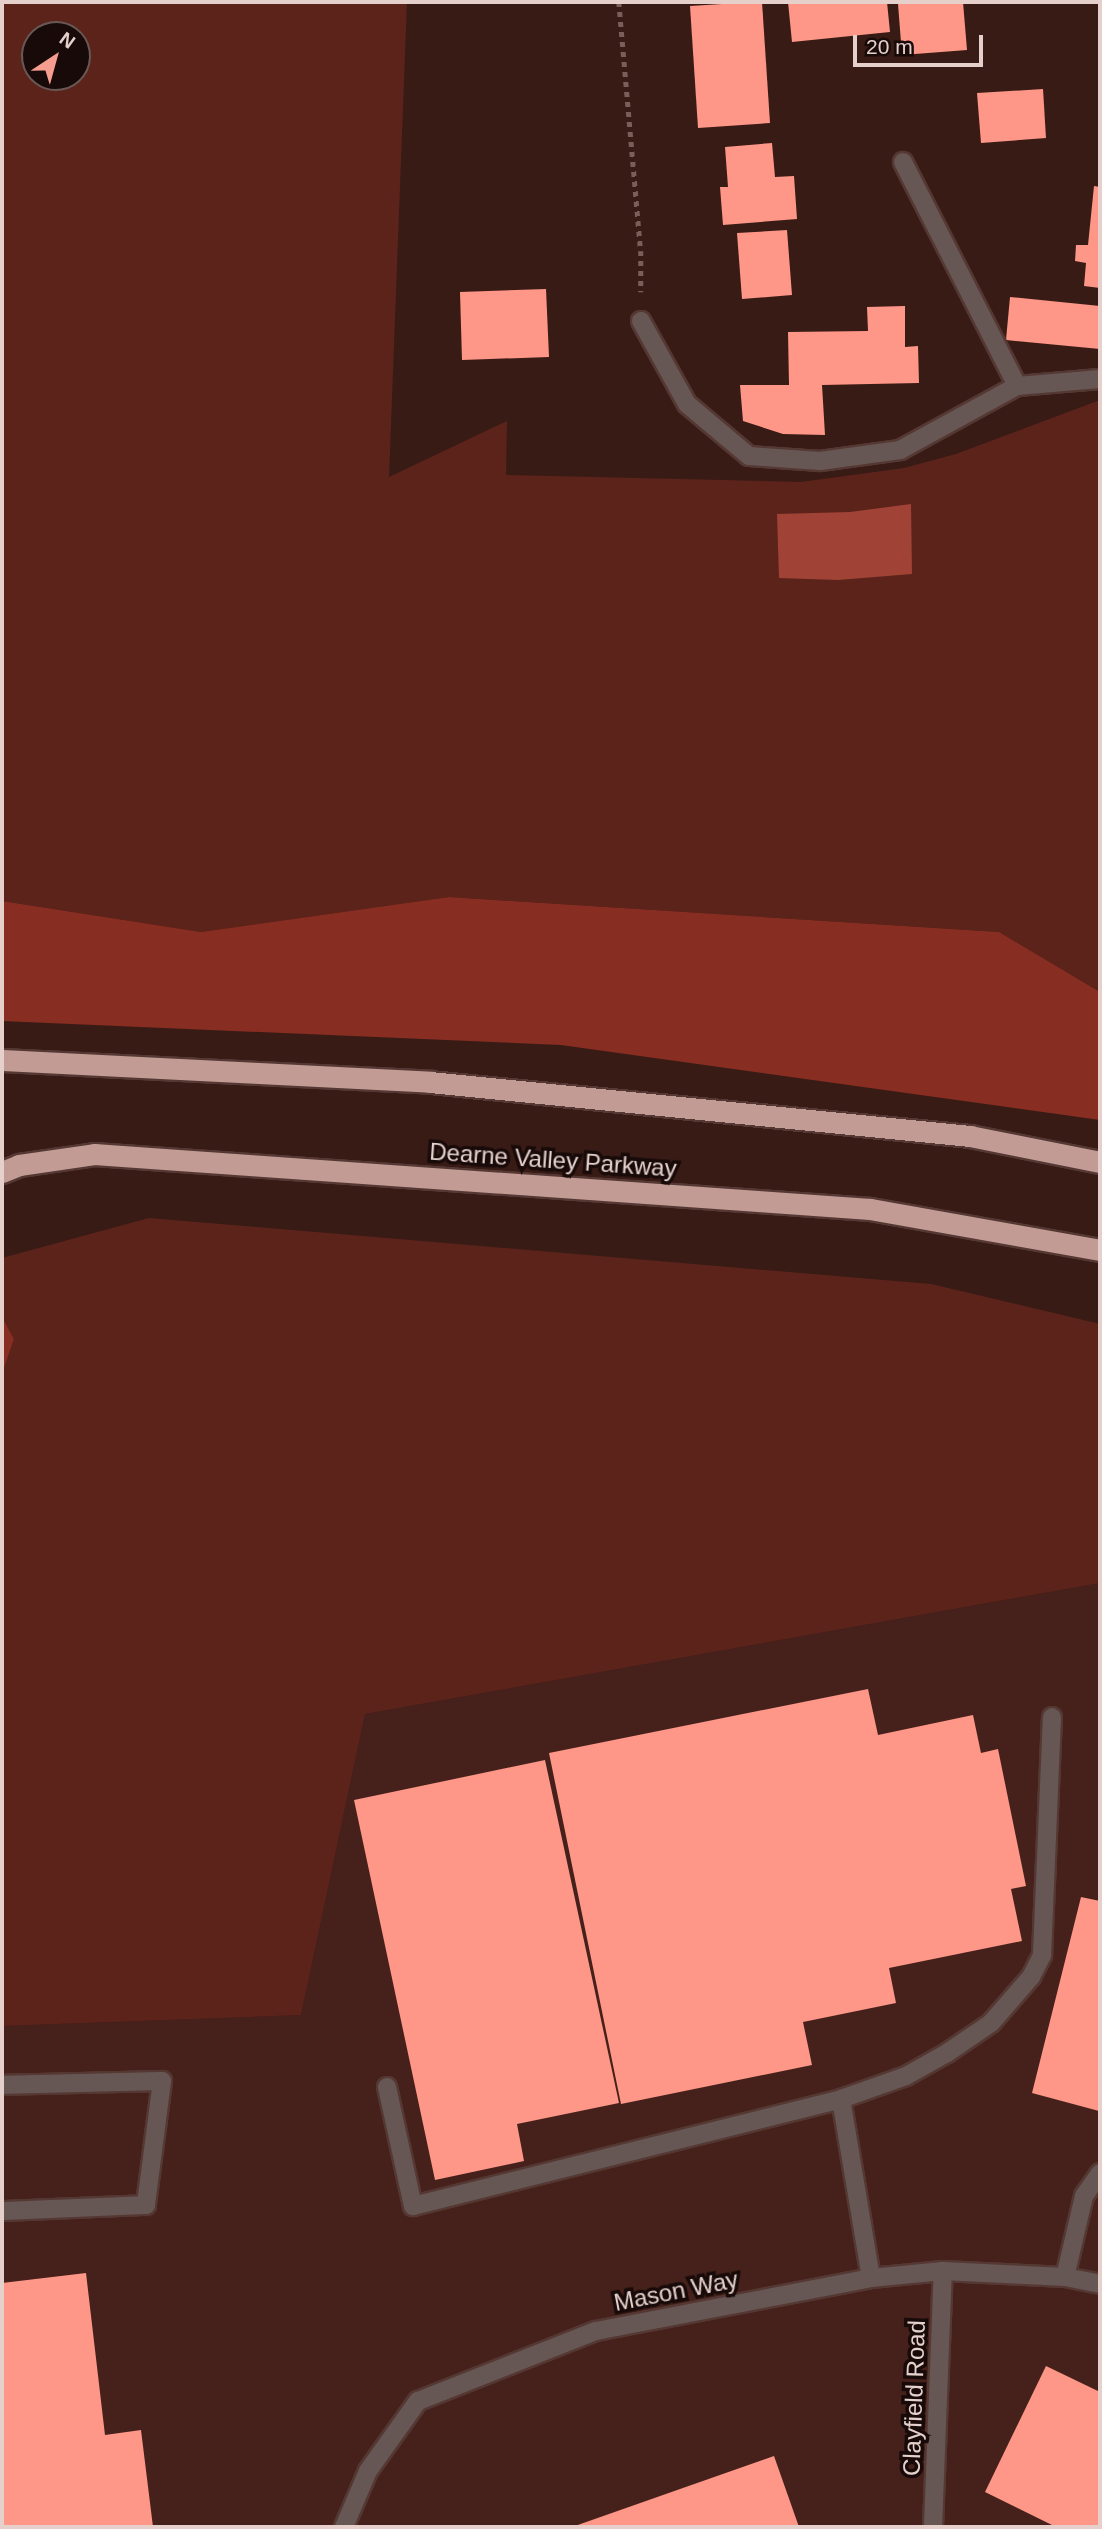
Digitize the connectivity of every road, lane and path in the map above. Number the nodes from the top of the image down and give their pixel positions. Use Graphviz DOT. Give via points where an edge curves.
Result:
graph roads {
  1 [pos="619,2"];
  2 [pos="903,162"];
  3 [pos="641,321"];
  4 [pos="1100,380"];
  5 [pos="1017,386"];
  6 [pos="2,1060"];
  7 [pos="1100,1162"];
  8 [pos="2,1172"];
  9 [pos="1100,1250"];
  10 [pos="1052,1717"];
  11 [pos="2,2085"];
  12 [pos="387,2087"];
  13 [pos="841,2099"];
  14 [pos="1100,2173"];
  15 [pos="2,2211"];
  16 [pos="943,2271"];
  17 [pos="1065,2277"];
  18 [pos="871,2278"];
  19 [pos="1100,2284"];
  20 [pos="344,2527"];
  21 [pos="933,2527"];
  1 -- 3 [label="path" via="640,251"];
  2 -- 5 [label="street"];
  3 -- 5 [label="street" via="687,404 749,456 820,461 900,450"];
  4 -- 5 [label="street"];
  6 -- 7 [label="highway" via="429,1082 970,1136"];
  8 -- 9 [label="highway, Dearne Valley Parkway" via="19,1165 94,1154 704,1197 870,1209"];
  10 -- 13 [label="street" via="1042,1955 1031,1978 991,2023 947,2053 906,2076"];
  11 -- 15 [label="street" via="163,2081 146,2205"];
  12 -- 13 [label="street" via="413,2206"];
  13 -- 18 [label="street"];
  14 -- 17 [label="street" via="1084,2196"];
  16 -- 17 [label="street, Mason Way"];
  16 -- 18 [label="street, Mason Way"];
  16 -- 21 [label="street, Clayfield Road"];
  17 -- 19 [label="street, Mason Way"];
  18 -- 20 [label="street, Mason Way" via="596,2331 418,2402 368,2471"];
}
